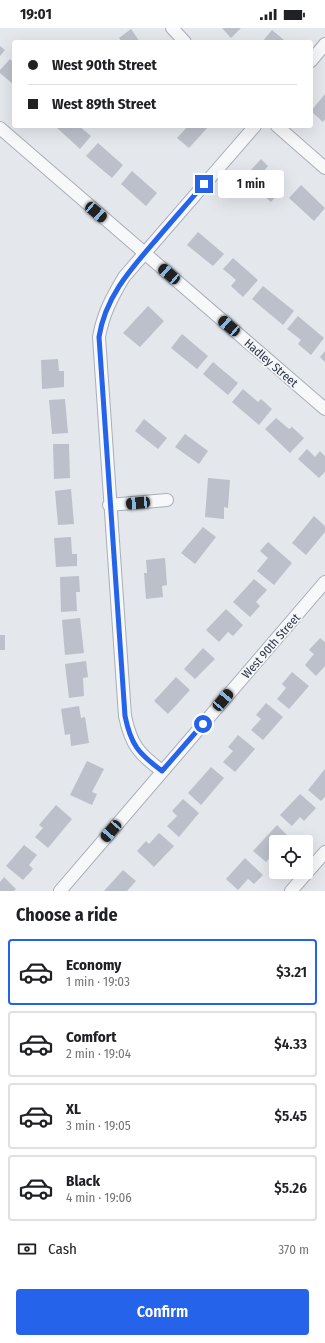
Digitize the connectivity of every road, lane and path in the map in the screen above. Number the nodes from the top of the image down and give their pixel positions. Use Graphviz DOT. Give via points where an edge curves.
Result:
graph roads {
  1 [pos="172,28"];
  2 [pos="183,40"];
  3 [pos="325,44"];
  4 [pos="313,59"];
  5 [pos="0,128"];
  6 [pos="252,128"];
  7 [pos="279,128"];
  8 [pos="325,168"];
  9 [pos="144,253"];
  10 [pos="325,409"];
  11 [pos="167,500"];
  12 [pos="109,505"];
  13 [pos="325,582"];
  14 [pos="162,771"];
  15 [pos="325,852"];
  16 [pos="60,891"];
  17 [pos="291,891"];
  1 -- 2 [label="street"];
  3 -- 4 [label="street"];
  5 -- 9 [label="street, Hadley Street"];
  6 -- 9 [label="street"];
  7 -- 8 [label="street"];
  9 -- 10 [label="street, Hadley Street"];
  9 -- 12 [label="street" via="124,277 101,322 99,337"];
  11 -- 12 [label="street"];
  12 -- 14 [label="street" via="125,716 129,735 137,750"];
  13 -- 14 [label="street, West 90th Street"];
  14 -- 16 [label="street, West 90th Street"];
  15 -- 17 [label="street"];
}
